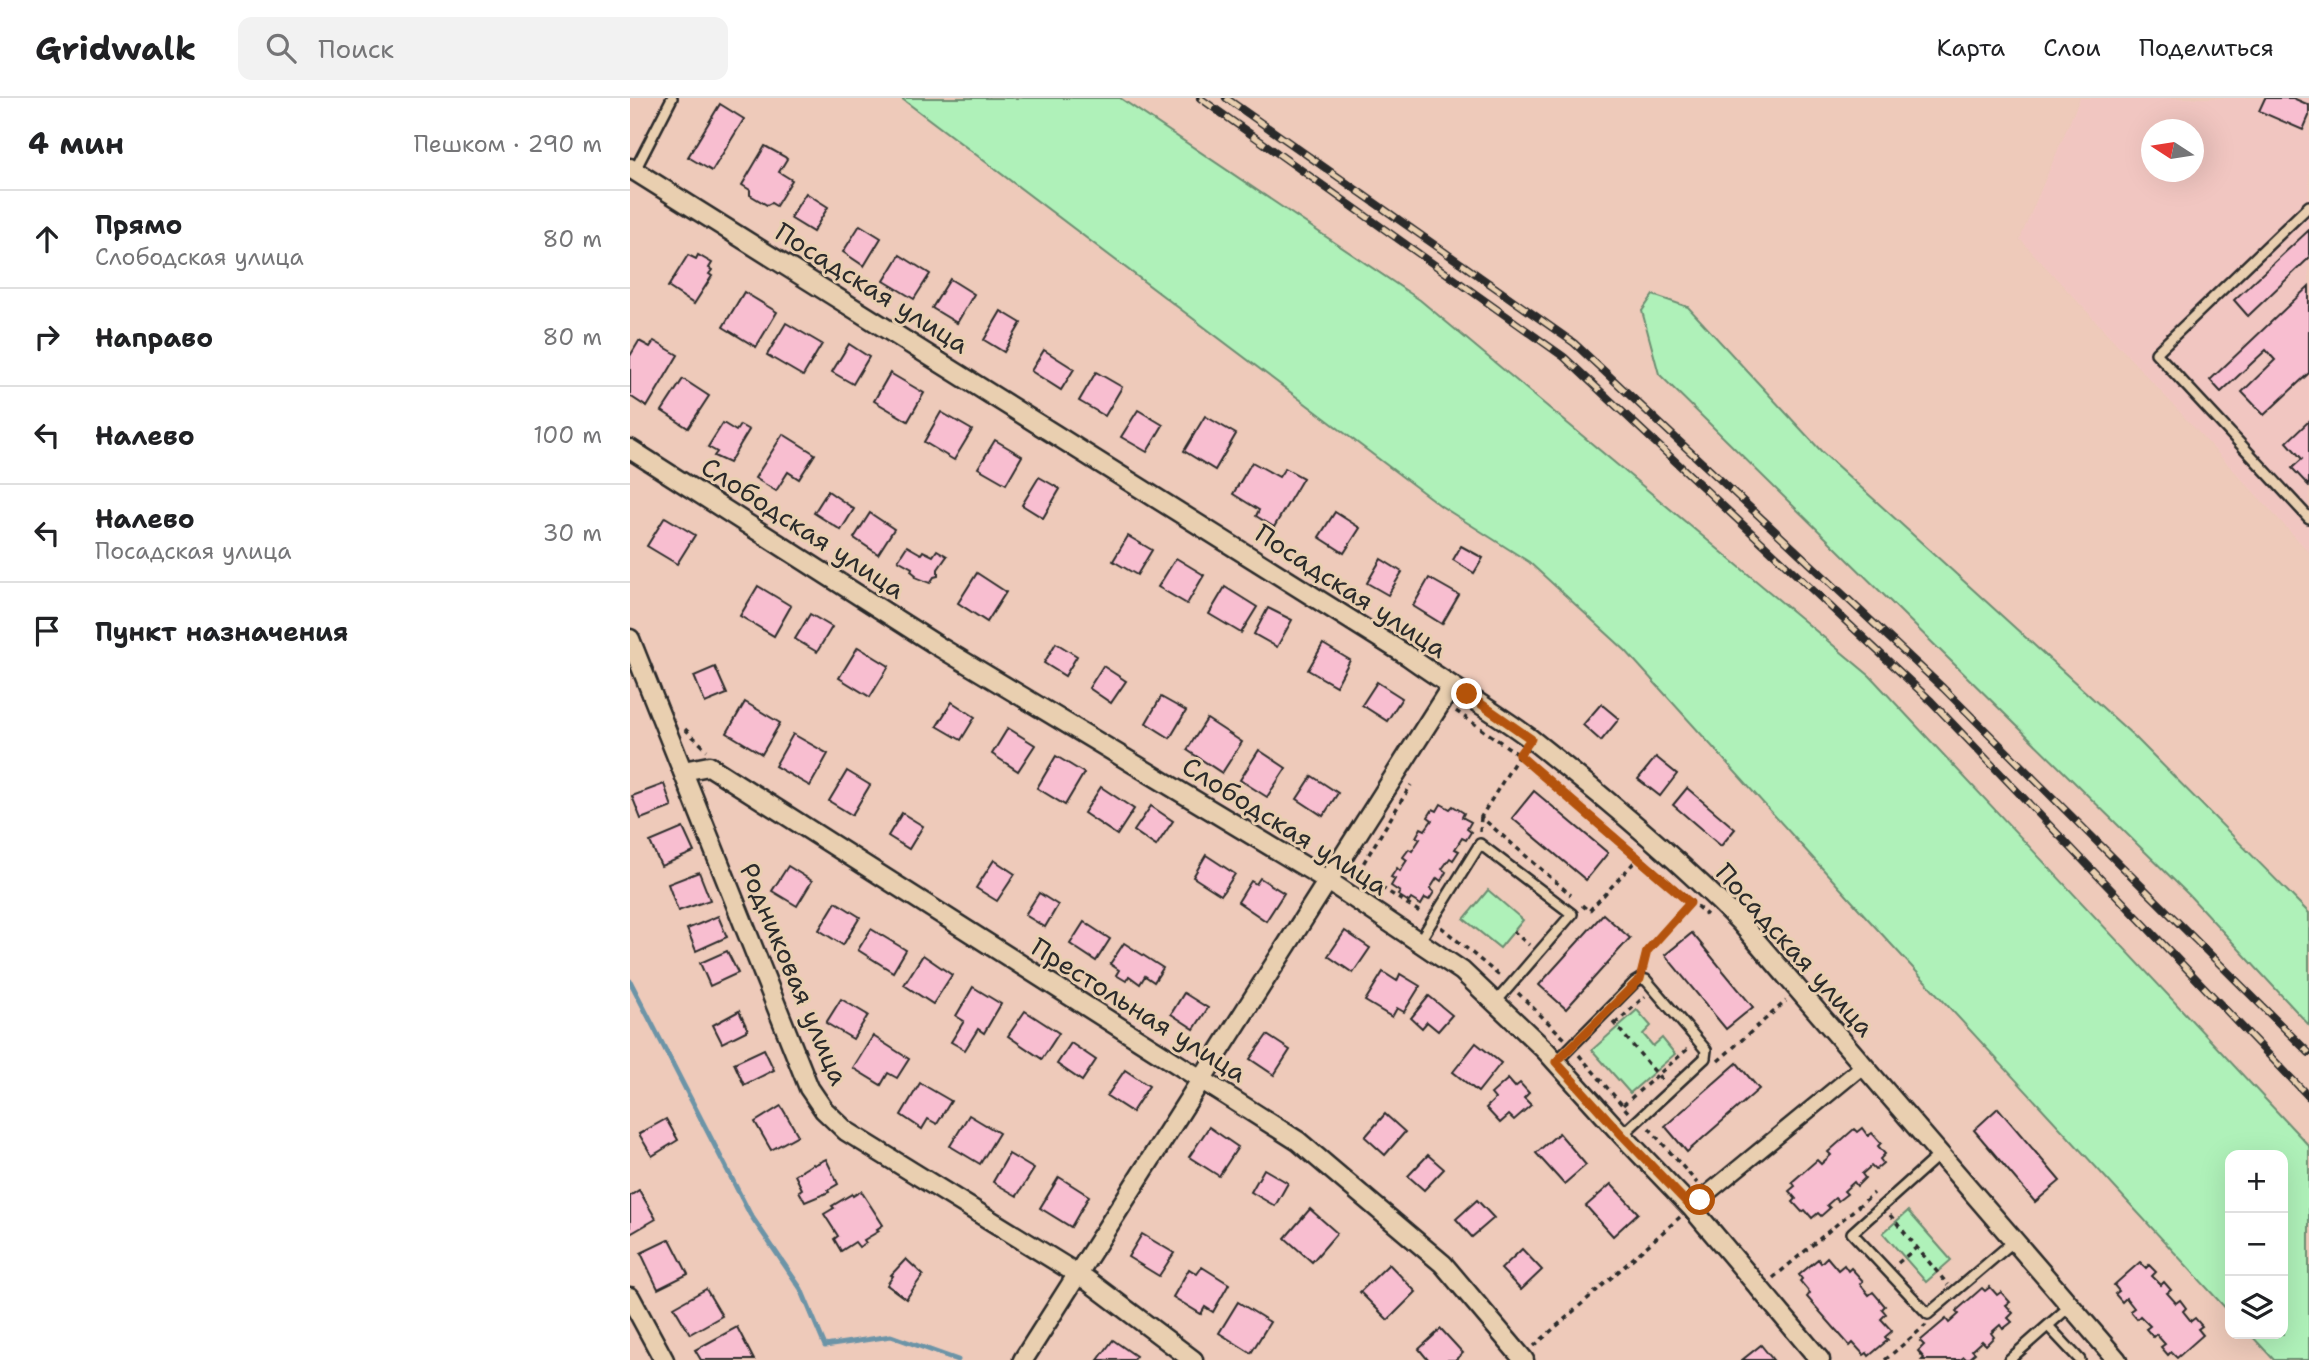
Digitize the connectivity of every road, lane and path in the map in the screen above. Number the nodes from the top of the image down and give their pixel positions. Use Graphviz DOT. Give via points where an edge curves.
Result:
graph roads {
  1 [pos="672,98"];
  2 [pos="632,169"];
  3 [pos="2309,206"];
  4 [pos="630,449"];
  5 [pos="2309,518"];
  6 [pos="630,639"];
  7 [pos="1459,690"];
  8 [pos="1531,739"];
  9 [pos="1519,755"];
  10 [pos="683,771"];
  11 [pos="1654,842"];
  12 [pos="1638,858"];
  13 [pos="1327,880"];
  14 [pos="1706,887"];
  15 [pos="1690,903"];
  16 [pos="1716,922"];
  17 [pos="1513,931"];
  18 [pos="1419,942"];
  19 [pos="1538,953"];
  20 [pos="1640,979"];
  21 [pos="1653,988"];
  22 [pos="1792,995"];
  23 [pos="1495,1003"];
  24 [pos="1794,1010"];
  25 [pos="1605,1013"];
  26 [pos="1614,1024"];
  27 [pos="1606,1032"];
  28 [pos="1697,1041"];
  29 [pos="1588,1048"];
  30 [pos="1580,1056"];
  31 [pos="1556,1062"];
  32 [pos="1716,1063"];
  33 [pos="1864,1065"];
  34 [pos="1658,1075"];
  35 [pos="1201,1081"];
  36 [pos="1671,1091"];
  37 [pos="1623,1105"];
  38 [pos="1622,1135"];
  39 [pos="1940,1154"];
  40 [pos="1882,1187"];
  41 [pos="1872,1195"];
  42 [pos="1882,1206"];
  43 [pos="1692,1208"];
  44 [pos="2014,1241"];
  45 [pos="1917,1247"];
  46 [pos="1888,1272"];
  47 [pos="1938,1272"];
  48 [pos="1077,1274"];
  49 [pos="1760,1290"];
  50 [pos="630,1297"];
  51 [pos="2070,1306"];
  52 [pos="2048,1326"];
  53 [pos="1521,1359"];
  54 [pos="664,1360"];
  55 [pos="1023,1360"];
  56 [pos="1193,1360"];
  57 [pos="1820,1360"];
  58 [pos="2009,1360"];
  59 [pos="2080,1360"];
  60 [pos="2118,1360"];
  1 -- 2 [label="lane"];
  2 -- 7 [label="street, Посадская улица"];
  3 -- 5 [label="lane" via="2155,353"];
  4 -- 13 [label="street, Слободская улица" via="939,646"];
  6 -- 10 [label="street, Родниковая улица"];
  7 -- 8 [label="street, Посадская улица"];
  7 -- 9 [label="path" via="1455,712"];
  7 -- 13 [label="street"];
  8 -- 9 [label="path"];
  8 -- 11 [label="street, Посадская улица"];
  9 -- 12 [label="path"];
  9 -- 12 [label="path" via="1481,817 1589,911"];
  10 -- 35 [label="street, Престольная улица" via="709,766"];
  10 -- 48 [label="street, Родниковая улица" via="809,1088 824,1110 846,1131"];
  11 -- 12 [label="path"];
  11 -- 14 [label="street, Посадская улица"];
  12 -- 15 [label="path"];
  13 -- 18 [label="street, Слободская улица"];
  13 -- 35 [label="street"];
  14 -- 15 [label="path"];
  14 -- 22 [label="street, Посадская улица" via="1740,922"];
  15 -- 16 [label="path"];
  15 -- 20 [label="path" via="1647,951"];
  17 -- 19 [label="path"];
  18 -- 19 [label="lane" via="1480,844 1572,914"];
  18 -- 23 [label="street, Слободская улица" via="1462,971"];
  19 -- 23 [label="lane"];
  20 -- 21 [label="lane"];
  20 -- 25 [label="lane"];
  21 -- 26 [label="path"];
  21 -- 28 [label="lane"];
  22 -- 24 [label="path"];
  22 -- 32 [label="path"];
  22 -- 33 [label="street, Посадская улица"];
  23 -- 31 [label="street, Слободская улица"];
  25 -- 26 [label="path"];
  25 -- 31 [label="lane"];
  26 -- 27 [label="path"];
  26 -- 34 [label="path"];
  28 -- 34 [label="path"];
  28 -- 36 [label="lane" via="1706,1050 1705,1058"];
  29 -- 30 [label="path"];
  31 -- 38 [label="street, Слободская улица"];
  33 -- 39 [label="street, Посадская улица"];
  33 -- 43 [label="street"];
  34 -- 36 [label="path"];
  34 -- 37 [label="path"];
  35 -- 48 [label="street"];
  35 -- 53 [label="street, Престольная улица" via="1298,1141 1443,1264"];
  36 -- 38 [label="lane"];
  38 -- 43 [label="street, Слободская улица"];
  39 -- 42 [label="lane"];
  39 -- 44 [label="street, Посадская улица"];
  40 -- 41 [label="path"];
  41 -- 42 [label="path"];
  41 -- 49 [label="path"];
  42 -- 45 [label="path"];
  42 -- 46 [label="lane" via="1852,1233"];
  43 -- 49 [label="street, Слободская улица"];
  43 -- 53 [label="path"];
  44 -- 46 [label="lane" via="1928,1314"];
  44 -- 51 [label="street, Посадская улица"];
  45 -- 46 [label="path"];
  45 -- 47 [label="path"];
  48 -- 55 [label="street"];
  48 -- 56 [label="street, Родниковая улица"];
  49 -- 57 [label="street, Слободская улица"];
  50 -- 54 [label="street"];
  51 -- 52 [label="lane"];
  51 -- 60 [label="street, Посадская улица"];
  52 -- 58 [label="lane"];
  52 -- 59 [label="lane"];
}
